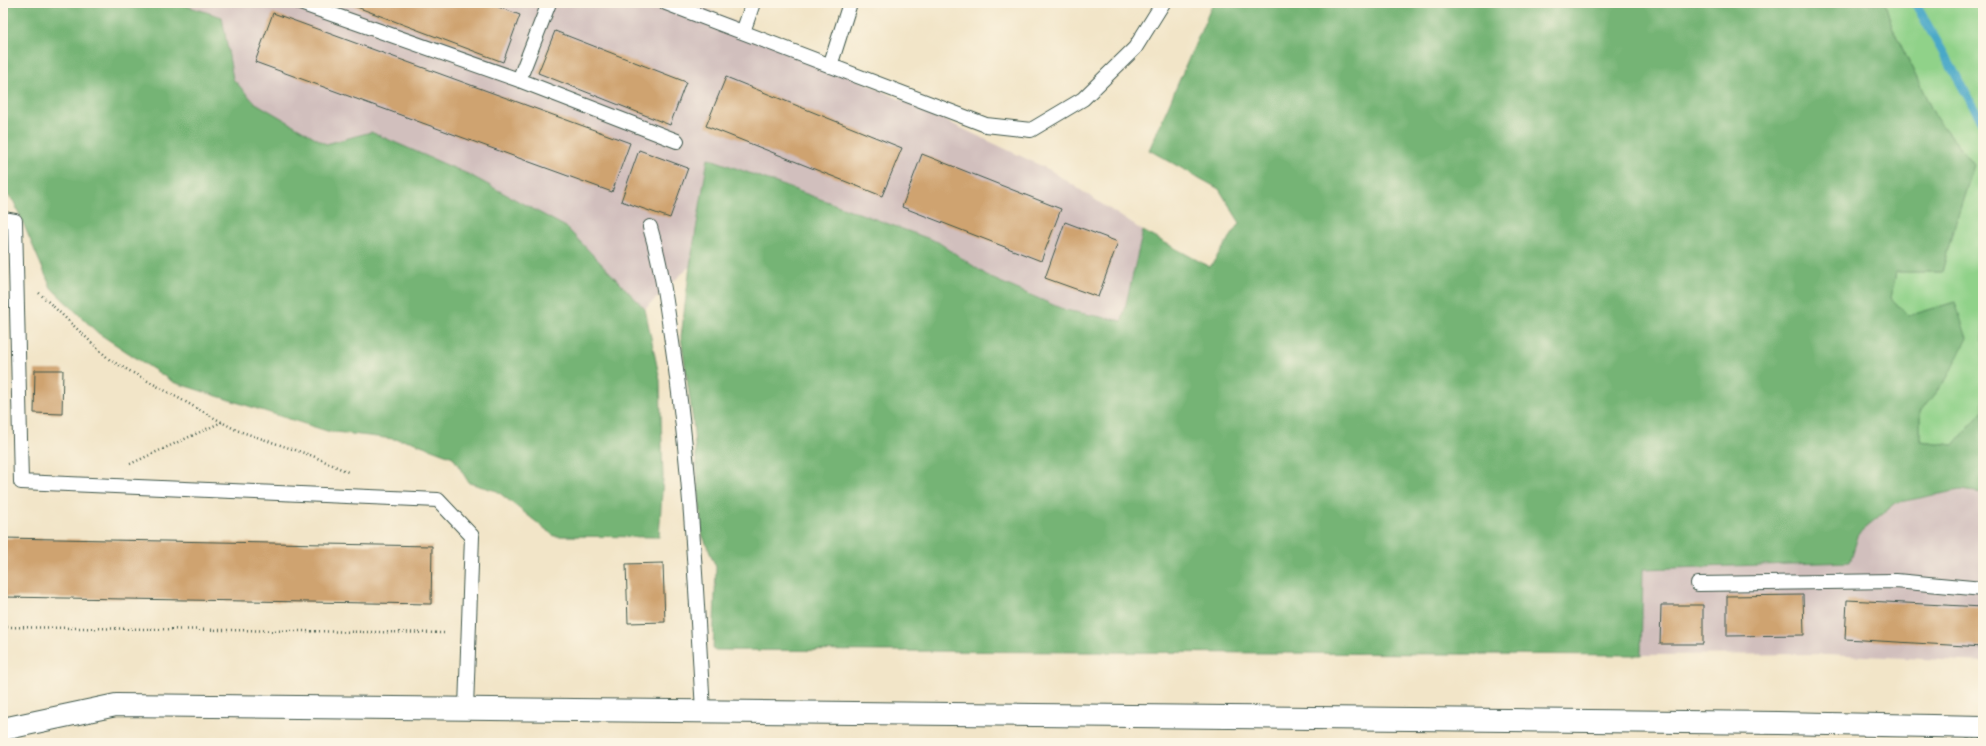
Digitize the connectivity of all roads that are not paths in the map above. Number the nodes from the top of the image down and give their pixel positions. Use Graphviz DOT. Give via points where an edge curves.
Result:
graph roads {
  1 [pos="300,3"];
  2 [pos="549,3"];
  3 [pos="666,3"];
  4 [pos="753,3"];
  5 [pos="850,3"];
  6 [pos="1163,3"];
  7 [pos="743,32"];
  8 [pos="830,66"];
  9 [pos="519,80"];
  10 [pos="677,141"];
  11 [pos="3,219"];
  12 [pos="650,227"];
  13 [pos="1698,584"];
  14 [pos="1983,589"];
  15 [pos="466,708"];
  16 [pos="703,711"];
  17 [pos="1983,727"];
  18 [pos="3,729"];
  1 -- 9 [label="lane"];
  2 -- 9 [label="lane"];
  3 -- 7 [label="lane"];
  4 -- 7 [label="lane"];
  5 -- 8 [label="lane"];
  6 -- 8 [label="lane" via="1135,48 1083,99 1031,130 986,125"];
  7 -- 8 [label="lane"];
  9 -- 10 [label="lane"];
  11 -- 15 [label="lane" via="15,221 21,482 438,500 472,536"];
  12 -- 16 [label="lane" via="660,260 683,414 692,511"];
  13 -- 14 [label="lane" via="1896,581"];
  15 -- 16 [label="street"];
  15 -- 18 [label="street" via="116,705"];
  16 -- 17 [label="street"];
}
